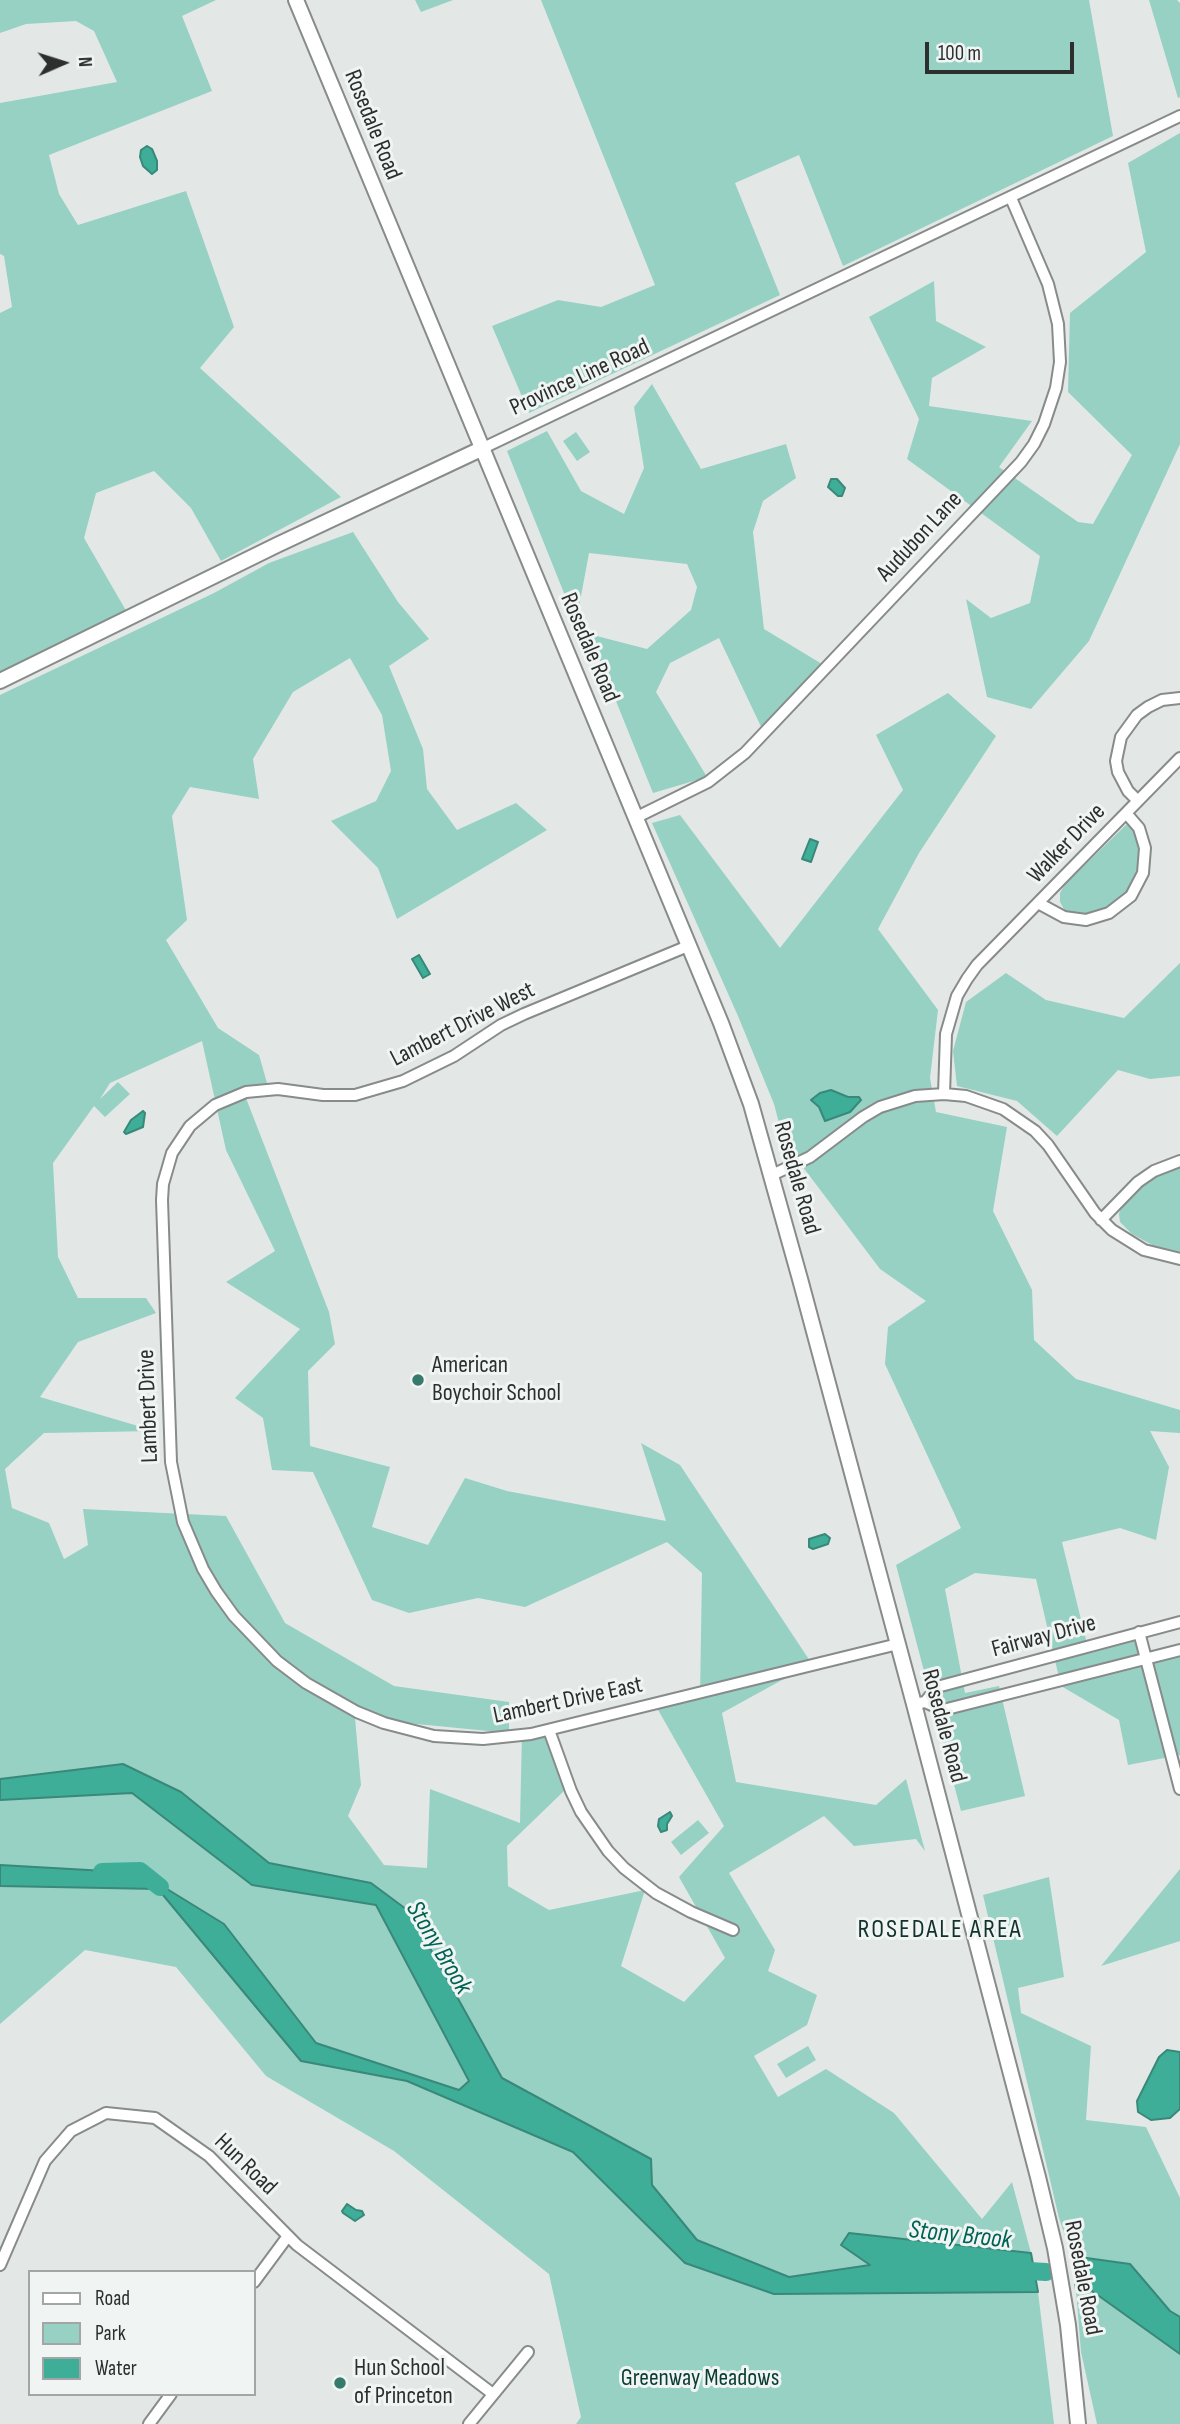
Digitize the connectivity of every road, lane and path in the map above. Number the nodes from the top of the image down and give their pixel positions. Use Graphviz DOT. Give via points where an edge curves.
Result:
graph roads {
  1 [pos="296,0"];
  2 [pos="1180,116"];
  3 [pos="1011,198"];
  4 [pos="481,449"];
  5 [pos="0,681"];
  6 [pos="1180,698"];
  7 [pos="1180,758"];
  8 [pos="1138,801"];
  9 [pos="1126,813"];
  10 [pos="635,818"];
  11 [pos="1038,903"];
  12 [pos="688,946"];
  13 [pos="943,1094"];
  14 [pos="1180,1161"];
  15 [pos="772,1175"];
  16 [pos="163,1220"];
  17 [pos="1101,1220"];
  18 [pos="1180,1259"];
  19 [pos="211,1584"];
  20 [pos="1180,1622"];
  21 [pos="1139,1632"];
  22 [pos="898,1644"];
  23 [pos="1180,1650"];
  24 [pos="1147,1660"];
  25 [pos="919,1703"];
  26 [pos="549,1730"];
  27 [pos="1180,1789"];
  28 [pos="733,1930"];
  29 [pos="288,2236"];
  30 [pos="0,2265"];
  31 [pos="256,2279"];
  32 [pos="528,2352"];
  33 [pos="493,2394"];
  34 [pos="170,2396"];
  35 [pos="149,2424"];
  36 [pos="470,2424"];
  37 [pos="1078,2424"];
  1 -- 4 [label="street, Rosedale Road"];
  2 -- 3 [label="street, Province Line Road"];
  3 -- 4 [label="street, Province Line Road"];
  3 -- 10 [label="street, Audubon Lane" via="1048,284 1058,324 1056,387 1034,444 745,753 708,782"];
  4 -- 5 [label="street, Province Line Road"];
  4 -- 10 [label="street, Rosedale Road"];
  6 -- 8 [label="street, Walker Drive" via="1148,707 1121,737 1118,772"];
  7 -- 8 [label="street, Walker Drive"];
  8 -- 9 [label="street, Walker Drive"];
  9 -- 11 [label="street, Walker Drive"];
  9 -- 11 [label="street, Walker Drive" via="1139,828 1145,848 1143,873 1131,896 1109,914 1086,920 1064,917"];
  10 -- 12 [label="street, Rosedale Road"];
  11 -- 13 [label="street, Walker Drive" via="977,965 957,996 946,1034"];
  12 -- 15 [label="street, Rosedale Road" via="736,1062"];
  12 -- 16 [label="street, Lambert Drive West" via="524,1014 394,1084 355,1095 261,1090 230,1097 190,1126 172,1153 163,1184"];
  13 -- 15 [label="street" via="915,1096 880,1107 810,1157"];
  13 -- 17 [label="street" via="985,1101 1020,1119 1048,1145"];
  14 -- 17 [label="street" via="1138,1182"];
  15 -- 22 [label="street, Rosedale Road"];
  16 -- 19 [label="street, Lambert Drive" via="171,1462 183,1522"];
  17 -- 18 [label="street" via="1144,1250"];
  19 -- 26 [label="street, Lambert Drive East" via="277,1661 357,1712 411,1731 458,1738"];
  20 -- 21 [label="street, Fairway Drive"];
  21 -- 24 [label="street"];
  21 -- 25 [label="street, Fairway Drive" via="937,1687"];
  22 -- 25 [label="street, Rosedale Road"];
  22 -- 26 [label="street, Lambert Drive East"];
  23 -- 24 [label="street, Fairway Drive"];
  24 -- 25 [label="street, Fairway Drive" via="943,1710"];
  24 -- 27 [label="street"];
  25 -- 37 [label="street, Rosedale Road" via="1055,2248"];
  26 -- 28 [label="street" via="581,1812 608,1851 656,1893"];
  29 -- 30 [label="street, Hun Road" via="209,2156 155,2118 106,2113 71,2131 45,2161"];
  29 -- 31 [label="street"];
  29 -- 33 [label="street, Hun Road"];
  32 -- 33 [label="street"];
  33 -- 36 [label="street"];
  34 -- 35 [label="street"];
}
